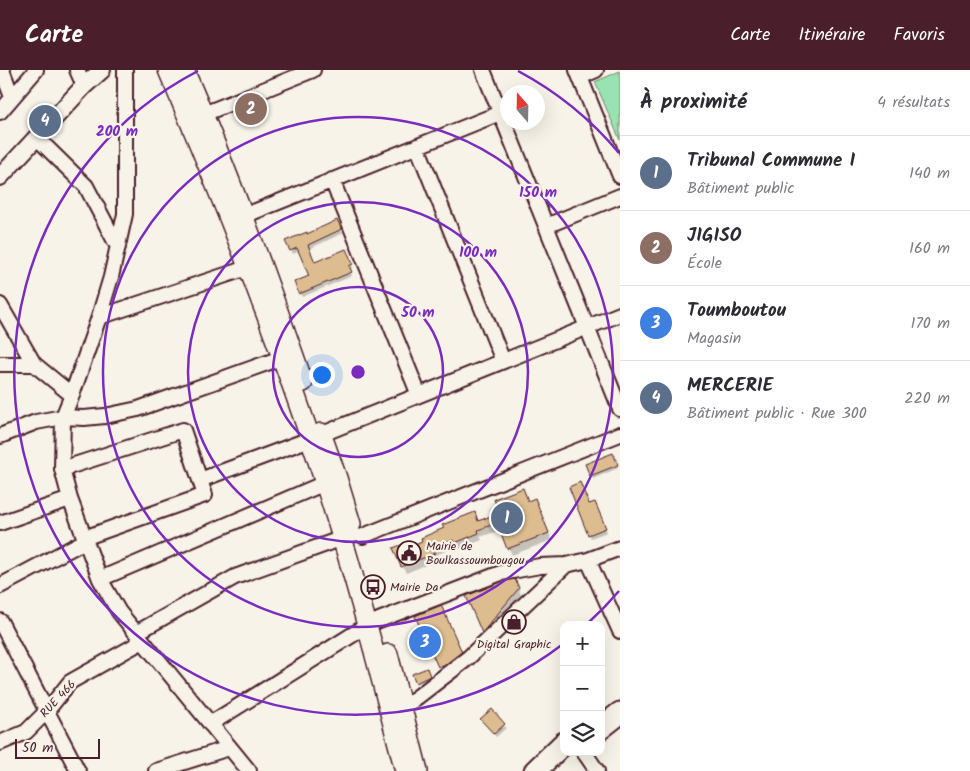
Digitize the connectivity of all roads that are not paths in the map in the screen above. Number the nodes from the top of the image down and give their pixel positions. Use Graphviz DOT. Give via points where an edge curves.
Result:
graph roads {
  1 [pos="2,70"];
  2 [pos="36,70"];
  3 [pos="77,70"];
  4 [pos="102,70"];
  5 [pos="125,70"];
  6 [pos="168,70"];
  7 [pos="184,70"];
  8 [pos="313,70"];
  9 [pos="483,70"];
  10 [pos="596,70"];
  11 [pos="297,73"];
  12 [pos="579,73"];
  13 [pos="84,86"];
  14 [pos="12,97"];
  15 [pos="0,112"];
  16 [pos="500,113"];
  17 [pos="196,117"];
  18 [pos="507,130"];
  19 [pos="37,138"];
  20 [pos="416,146"];
  21 [pos="620,176"];
  22 [pos="0,177"];
  23 [pos="332,180"];
  24 [pos="620,196"];
  25 [pos="238,218"];
  26 [pos="546,226"];
  27 [pos="118,247"];
  28 [pos="250,267"];
  29 [pos="0,305"];
  30 [pos="620,314"];
  31 [pos="99,317"];
  32 [pos="587,328"];
  33 [pos="281,358"];
  34 [pos="503,361"];
  35 [pos="0,364"];
  36 [pos="34,364"];
  37 [pos="72,395"];
  38 [pos="419,395"];
  39 [pos="620,409"];
  40 [pos="63,417"];
  41 [pos="620,434"];
  42 [pos="0,436"];
  43 [pos="316,437"];
  44 [pos="62,469"];
  45 [pos="200,480"];
  46 [pos="331,481"];
  47 [pos="70,499"];
  48 [pos="0,523"];
  49 [pos="352,536"];
  50 [pos="84,540"];
  51 [pos="620,548"];
  52 [pos="588,560"];
  53 [pos="566,565"];
  54 [pos="100,579"];
  55 [pos="0,586"];
  56 [pos="0,620"];
  57 [pos="373,622"];
  58 [pos="620,631"];
  59 [pos="140,637"];
  60 [pos="620,698"];
  61 [pos="403,708"];
  62 [pos="47,711"];
  63 [pos="604,711"];
  64 [pos="620,713"];
  65 [pos="210,724"];
  66 [pos="605,725"];
  67 [pos="0,743"];
  68 [pos="560,747"];
  69 [pos="230,748"];
  70 [pos="569,756"];
  71 [pos="587,756"];
  72 [pos="78,771"];
  73 [pos="156,771"];
  74 [pos="249,771"];
  75 [pos="405,771"];
  76 [pos="418,771"];
  77 [pos="535,771"];
  78 [pos="554,771"];
  79 [pos="597,771"];
  1 -- 14 [label="street"];
  2 -- 14 [label="street"];
  3 -- 13 [label="street"];
  4 -- 13 [label="street"];
  5 -- 27 [label="street" via="125,214"];
  6 -- 17 [label="main road"];
  7 -- 17 [label="main road"];
  8 -- 11 [label="street"];
  9 -- 16 [label="street"];
  10 -- 12 [label="street"];
  11 -- 17 [label="street"];
  12 -- 21 [label="street"];
  13 -- 19 [label="street"];
  14 -- 15 [label="street"];
  16 -- 20 [label="street"];
  17 -- 25 [label="main road"];
  18 -- 26 [label="street"];
  19 -- 22 [label="street"];
  19 -- 27 [label="street" via="86,186"];
  20 -- 23 [label="street"];
  20 -- 34 [label="street"];
  23 -- 25 [label="street"];
  23 -- 38 [label="street"];
  24 -- 26 [label="street"];
  25 -- 28 [label="main road"];
  25 -- 43 [label="main road"];
  26 -- 32 [label="street"];
  27 -- 31 [label="street"];
  28 -- 31 [label="street"];
  28 -- 33 [label="main road"];
  29 -- 36 [label="street"];
  30 -- 32 [label="street"];
  31 -- 37 [label="street"];
  32 -- 34 [label="street"];
  32 -- 39 [label="street"];
  33 -- 40 [label="street" via="138,409 84,418"];
  33 -- 43 [label="main road"];
  34 -- 38 [label="street"];
  35 -- 36 [label="street"];
  36 -- 37 [label="street"];
  37 -- 40 [label="street"];
  38 -- 43 [label="street"];
  40 -- 42 [label="street" via="36,422"];
  40 -- 44 [label="street"];
  41 -- 49 [label="street, RUE 466"];
  43 -- 45 [label="street"];
  43 -- 46 [label="main road"];
  44 -- 45 [label="street" via="183,430"];
  44 -- 47 [label="street"];
  45 -- 50 [label="street" via="205,495"];
  46 -- 49 [label="main road"];
  46 -- 54 [label="street"];
  47 -- 48 [label="street"];
  47 -- 50 [label="street"];
  49 -- 57 [label="main road"];
  49 -- 59 [label="street, RUE 466" via="235,577"];
  50 -- 54 [label="street"];
  50 -- 55 [label="street"];
  51 -- 52 [label="street"];
  52 -- 53 [label="street"];
  52 -- 58 [label="street"];
  53 -- 57 [label="street" via="501,572"];
  53 -- 61 [label="street" via="468,658"];
  54 -- 59 [label="street" via="119,612"];
  56 -- 62 [label="street"];
  57 -- 61 [label="main road"];
  57 -- 65 [label="street"];
  57 -- 75 [label="main road"];
  59 -- 62 [label="street, RUE 466" via="70,682"];
  59 -- 65 [label="street"];
  60 -- 63 [label="main road"];
  61 -- 76 [label="main road"];
  62 -- 67 [label="street, RUE 466" via="26,732"];
  62 -- 72 [label="street"];
  64 -- 66 [label="main road"];
  65 -- 69 [label="street"];
  68 -- 77 [label="main road"];
  69 -- 73 [label="street"];
  69 -- 74 [label="street"];
  70 -- 78 [label="main road"];
  71 -- 79 [label="street"];
}
